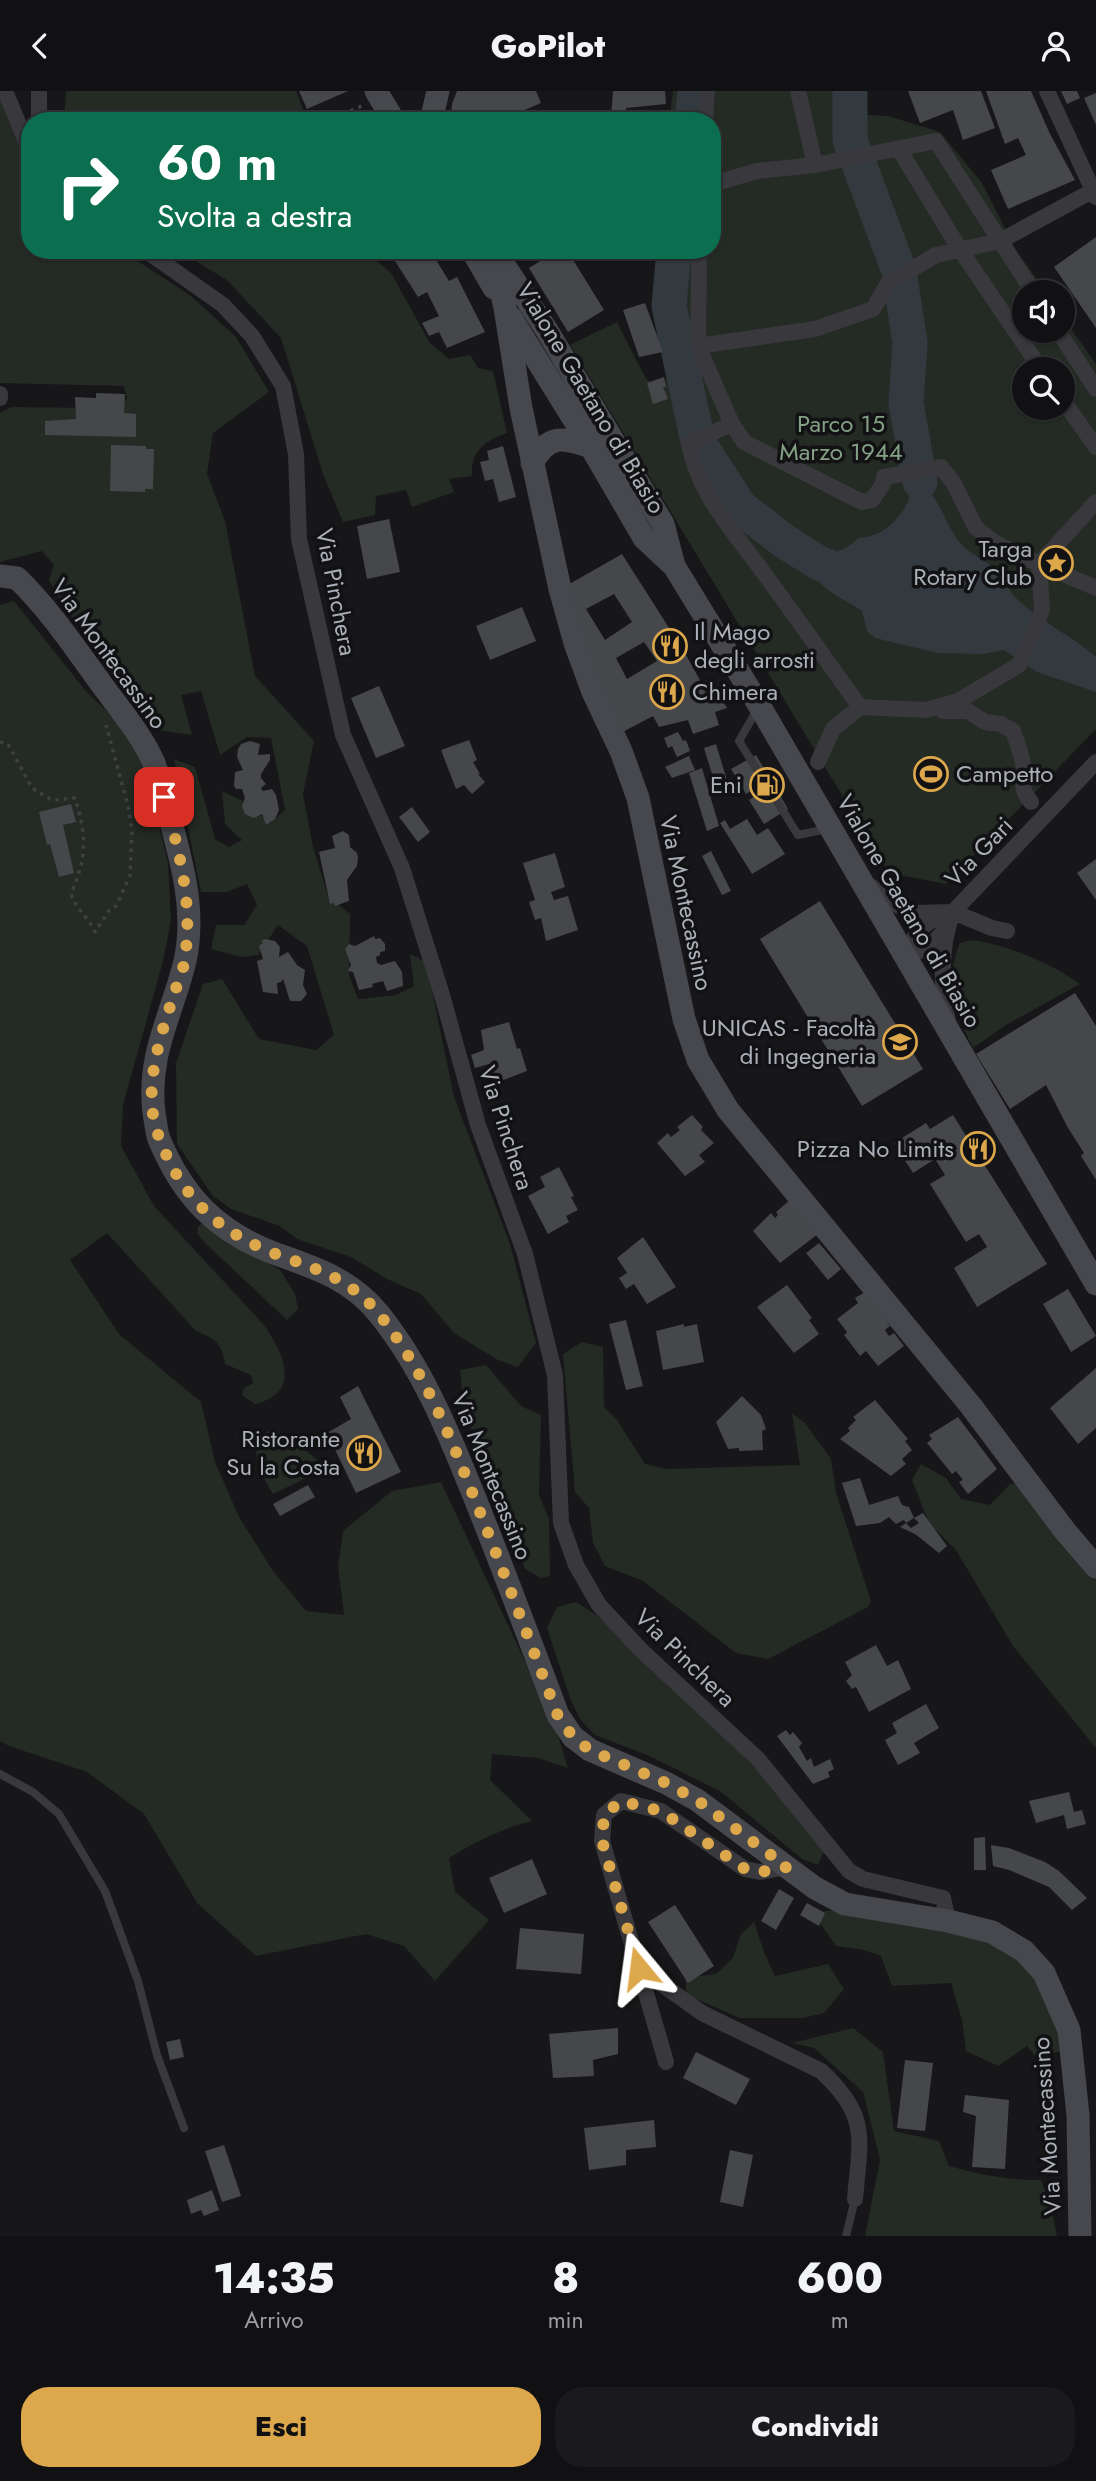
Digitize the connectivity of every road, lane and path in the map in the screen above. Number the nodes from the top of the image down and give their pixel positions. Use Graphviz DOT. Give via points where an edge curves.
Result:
graph roads {
  1 [pos="5,91"];
  2 [pos="39,91"];
  3 [pos="438,91"];
  4 [pos="708,91"];
  5 [pos="798,91"];
  6 [pos="1047,91"];
  7 [pos="370,98"];
  8 [pos="39,112"];
  9 [pos="344,112"];
  10 [pos="385,112"];
  11 [pos="434,112"];
  12 [pos="706,112"];
  13 [pos="21,129"];
  14 [pos="899,149"];
  15 [pos="815,165"];
  16 [pos="721,181"];
  17 [pos="1095,193"];
  18 [pos="1000,241"];
  19 [pos="959,249"];
  20 [pos="158,259"];
  21 [pos="477,259"];
  22 [pos="495,259"];
  23 [pos="499,259"];
  24 [pos="699,259"];
  25 [pos="1025,280"];
  26 [pos="505,308"];
  27 [pos="546,329"];
  28 [pos="516,340"];
  29 [pos="1066,343"];
  30 [pos="698,346"];
  31 [pos="1033,357"];
  32 [pos="1096,389"];
  33 [pos="1075,417"];
  34 [pos="733,424"];
  35 [pos="591,447"];
  36 [pos="1096,447"];
  37 [pos="532,463"];
  38 [pos="1096,502"];
  39 [pos="1039,565"];
  40 [pos="674,566"];
  41 [pos="0,576"];
  42 [pos="1096,588"];
  43 [pos="759,705"];
  44 [pos="118,707"];
  45 [pos="860,707"];
  46 [pos="926,710"];
  47 [pos="0,742"];
  48 [pos="818,762"];
  49 [pos="1096,762"];
  50 [pos="1031,802"];
  51 [pos="831,828"];
  52 [pos="855,870"];
  53 [pos="951,919"];
  54 [pos="1007,931"];
  55 [pos="904,957"];
  56 [pos="952,1039"];
  57 [pos="1096,1284"];
  58 [pos="1096,1567"];
  59 [pos="0,1774"];
  60 [pos="787,1867"];
  61 [pos="948,1921"];
  62 [pos="639,1968"];
  63 [pos="666,2062"];
  64 [pos="184,2128"];
  65 [pos="855,2199"];
  66 [pos="846,2236"];
  67 [pos="1080,2236"];
  1 -- 13 [label="street"];
  2 -- 8 [label="street"];
  3 -- 11 [label="street"];
  4 -- 12 [label="street"];
  5 -- 15 [label="street"];
  6 -- 17 [label="street"];
  7 -- 9 [label="path"];
  7 -- 10 [label="street"];
  14 -- 15 [label="street"];
  14 -- 18 [label="street" via="936,141"];
  14 -- 19 [label="street"];
  15 -- 16 [label="street" via="757,170"];
  17 -- 18 [label="street"];
  18 -- 19 [label="street"];
  18 -- 25 [label="street"];
  19 -- 30 [label="street" via="936,255 888,283 873,309 815,329"];
  19 -- 31 [label="street"];
  20 -- 61 [label="street, Via Pinchera" via="223,305 252,336 283,386 296,454 299,539 343,736 402,868 478,1125 525,1254 555,1375 561,1523 576,1565 599,1605 758,1759 849,1871 863,1879 943,1898"];
  21 -- 26 [label="street, Vialone Gaetano di Biasio"];
  22 -- 26 [label="street, Via Montecassino"];
  23 -- 27 [label="street, Vialone Gaetano di Biasio"];
  24 -- 30 [label="street"];
  26 -- 28 [label="street, Via Montecassino"];
  27 -- 28 [label="street"];
  27 -- 40 [label="street, Vialone Gaetano di Biasio" via="663,524"];
  28 -- 35 [label="street, Vialone Gaetano di Biasio"];
  28 -- 37 [label="street, Via Montecassino" via="520,408"];
  29 -- 32 [label="street"];
  30 -- 34 [label="street"];
  33 -- 36 [label="street"];
  34 -- 39 [label="street" via="744,442 862,502 872,500 884,477 941,467 976,528"];
  34 -- 45 [label="street" via="689,443 693,464 723,521"];
  35 -- 37 [label="street" via="564,438 555,440 541,448"];
  35 -- 40 [label="street, Vialone Gaetano di Biasio" via="644,538"];
  37 -- 58 [label="street, Via Montecassino" via="575,643 638,798 684,1019 698,1060 728,1110 971,1406"];
  38 -- 39 [label="street"];
  39 -- 42 [label="street"];
  39 -- 46 [label="street" via="1042,610 1019,665 958,701"];
  40 -- 43 [label="street, Vialone Gaetano di Biasio"];
  41 -- 44 [label="street, Via Montecassino" via="17,578 34,594"];
  43 -- 51 [label="street, Vialone Gaetano di Biasio"];
  43 -- 51 [label="lane" via="739,741 798,835"];
  44 -- 47 [label="path" via="105,722 132,829 130,876 116,906 95,932 71,894 84,849 84,827 75,798 52,800 32,788 9,744"];
  44 -- 60 [label="street, Via Montecassino" via="154,763 181,860 189,911 185,960 157,1048 152,1095 157,1134 172,1168 193,1201 231,1233 322,1270 364,1297 401,1345 424,1380 450,1436 558,1716 573,1737 590,1750 697,1800"];
  45 -- 46 [label="street"];
  45 -- 48 [label="street" via="833,729"];
  46 -- 50 [label="street" via="968,711 1013,731 1024,770 1024,793"];
  49 -- 53 [label="street, Via Gari"];
  51 -- 52 [label="street, Vialone Gaetano di Biasio"];
  52 -- 53 [label="street, Via Gari" via="884,899 914,913"];
  52 -- 55 [label="street, Vialone Gaetano di Biasio"];
  53 -- 54 [label="street"];
  53 -- 55 [label="street, Via Gari" via="936,918 922,926"];
  53 -- 56 [label="street, Via Gari" via="942,982"];
  55 -- 56 [label="street, Vialone Gaetano di Biasio"];
  56 -- 57 [label="street, Vialone Gaetano di Biasio"];
  59 -- 64 [label="lane" via="33,1792 59,1814 105,1891"];
  60 -- 61 [label="street, Via Montecassino" via="845,1904"];
  60 -- 62 [label="street" via="760,1872 745,1869 661,1811 621,1801 604,1815 602,1841"];
  61 -- 67 [label="street, Via Montecassino" via="992,1932 1024,1951 1044,1973 1057,2000 1069,2030"];
  62 -- 63 [label="street"];
  62 -- 65 [label="street" via="702,2013 821,2071 834,2083 858,2118"];
  65 -- 66 [label="lane"];
}
